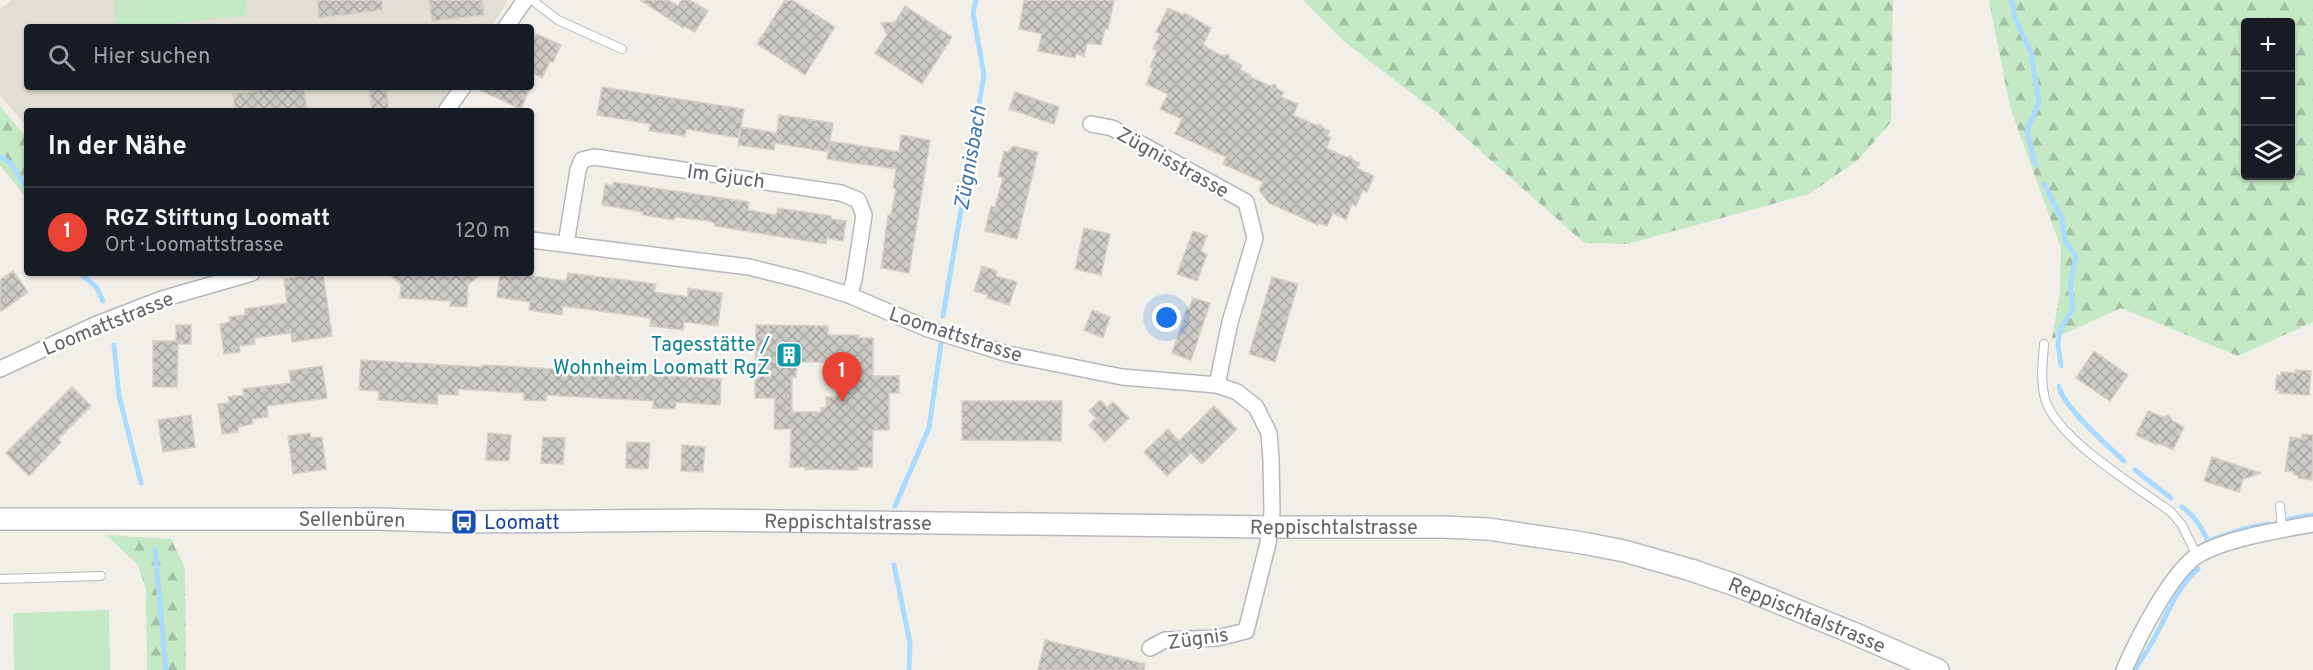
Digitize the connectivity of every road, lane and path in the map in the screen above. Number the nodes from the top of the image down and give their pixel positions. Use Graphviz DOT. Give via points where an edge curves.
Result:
graph roads {
  1 [pos="525,0"];
  2 [pos="532,0"];
  3 [pos="508,24"];
  4 [pos="622,49"];
  5 [pos="461,90"];
  6 [pos="448,108"];
  7 [pos="1091,124"];
  8 [pos="534,240"];
  9 [pos="566,244"];
  10 [pos="242,276"];
  11 [pos="849,295"];
  12 [pos="2044,344"];
  13 [pos="0,369"];
  14 [pos="1217,385"];
  15 [pos="2280,506"];
  16 [pos="0,519"];
  17 [pos="704,520"];
  18 [pos="2313,524"];
  19 [pos="1270,527"];
  20 [pos="2282,530"];
  21 [pos="2197,556"];
  22 [pos="101,576"];
  23 [pos="0,579"];
  24 [pos="1246,631"];
  25 [pos="1150,648"];
  26 [pos="1938,670"];
  27 [pos="2124,670"];
  1 -- 3 [label="street"];
  2 -- 4 [label="lane" via="558,20"];
  5 -- 6 [label="street"];
  7 -- 14 [label="street, Zügnisstrasse" via="1112,128 1246,202 1255,238 1230,322"];
  8 -- 9 [label="street, Loomattstrasse"];
  9 -- 11 [label="street, Loomattstrasse" via="748,267"];
  9 -- 11 [label="street, Im Gjuch" via="578,170 582,160 594,157 841,193 858,200 864,215"];
  10 -- 13 [label="street, Loomattstrasse" via="162,299"];
  11 -- 14 [label="street, Loomattstrasse" via="928,328 1008,354 1122,377"];
  12 -- 21 [label="lane" via="2042,379 2046,401 2057,422 2076,442 2171,512"];
  14 -- 19 [label="street, Loomattstrasse" via="1237,392 1257,407 1269,432"];
  15 -- 20 [label="lane"];
  16 -- 17 [label="main road, Sellenbüren"];
  17 -- 19 [label="main road, Reppischtalstrasse"];
  18 -- 20 [label="street"];
  19 -- 24 [label="street, Loomattstrasse"];
  19 -- 26 [label="main road, Reppischtalstrasse" via="1488,529 1603,547 1735,585"];
  20 -- 21 [label="street"];
  21 -- 27 [label="street" via="2159,603"];
  22 -- 23 [label="lane"];
  24 -- 25 [label="street, Zügnis" via="1217,638 1165,640"];
}
